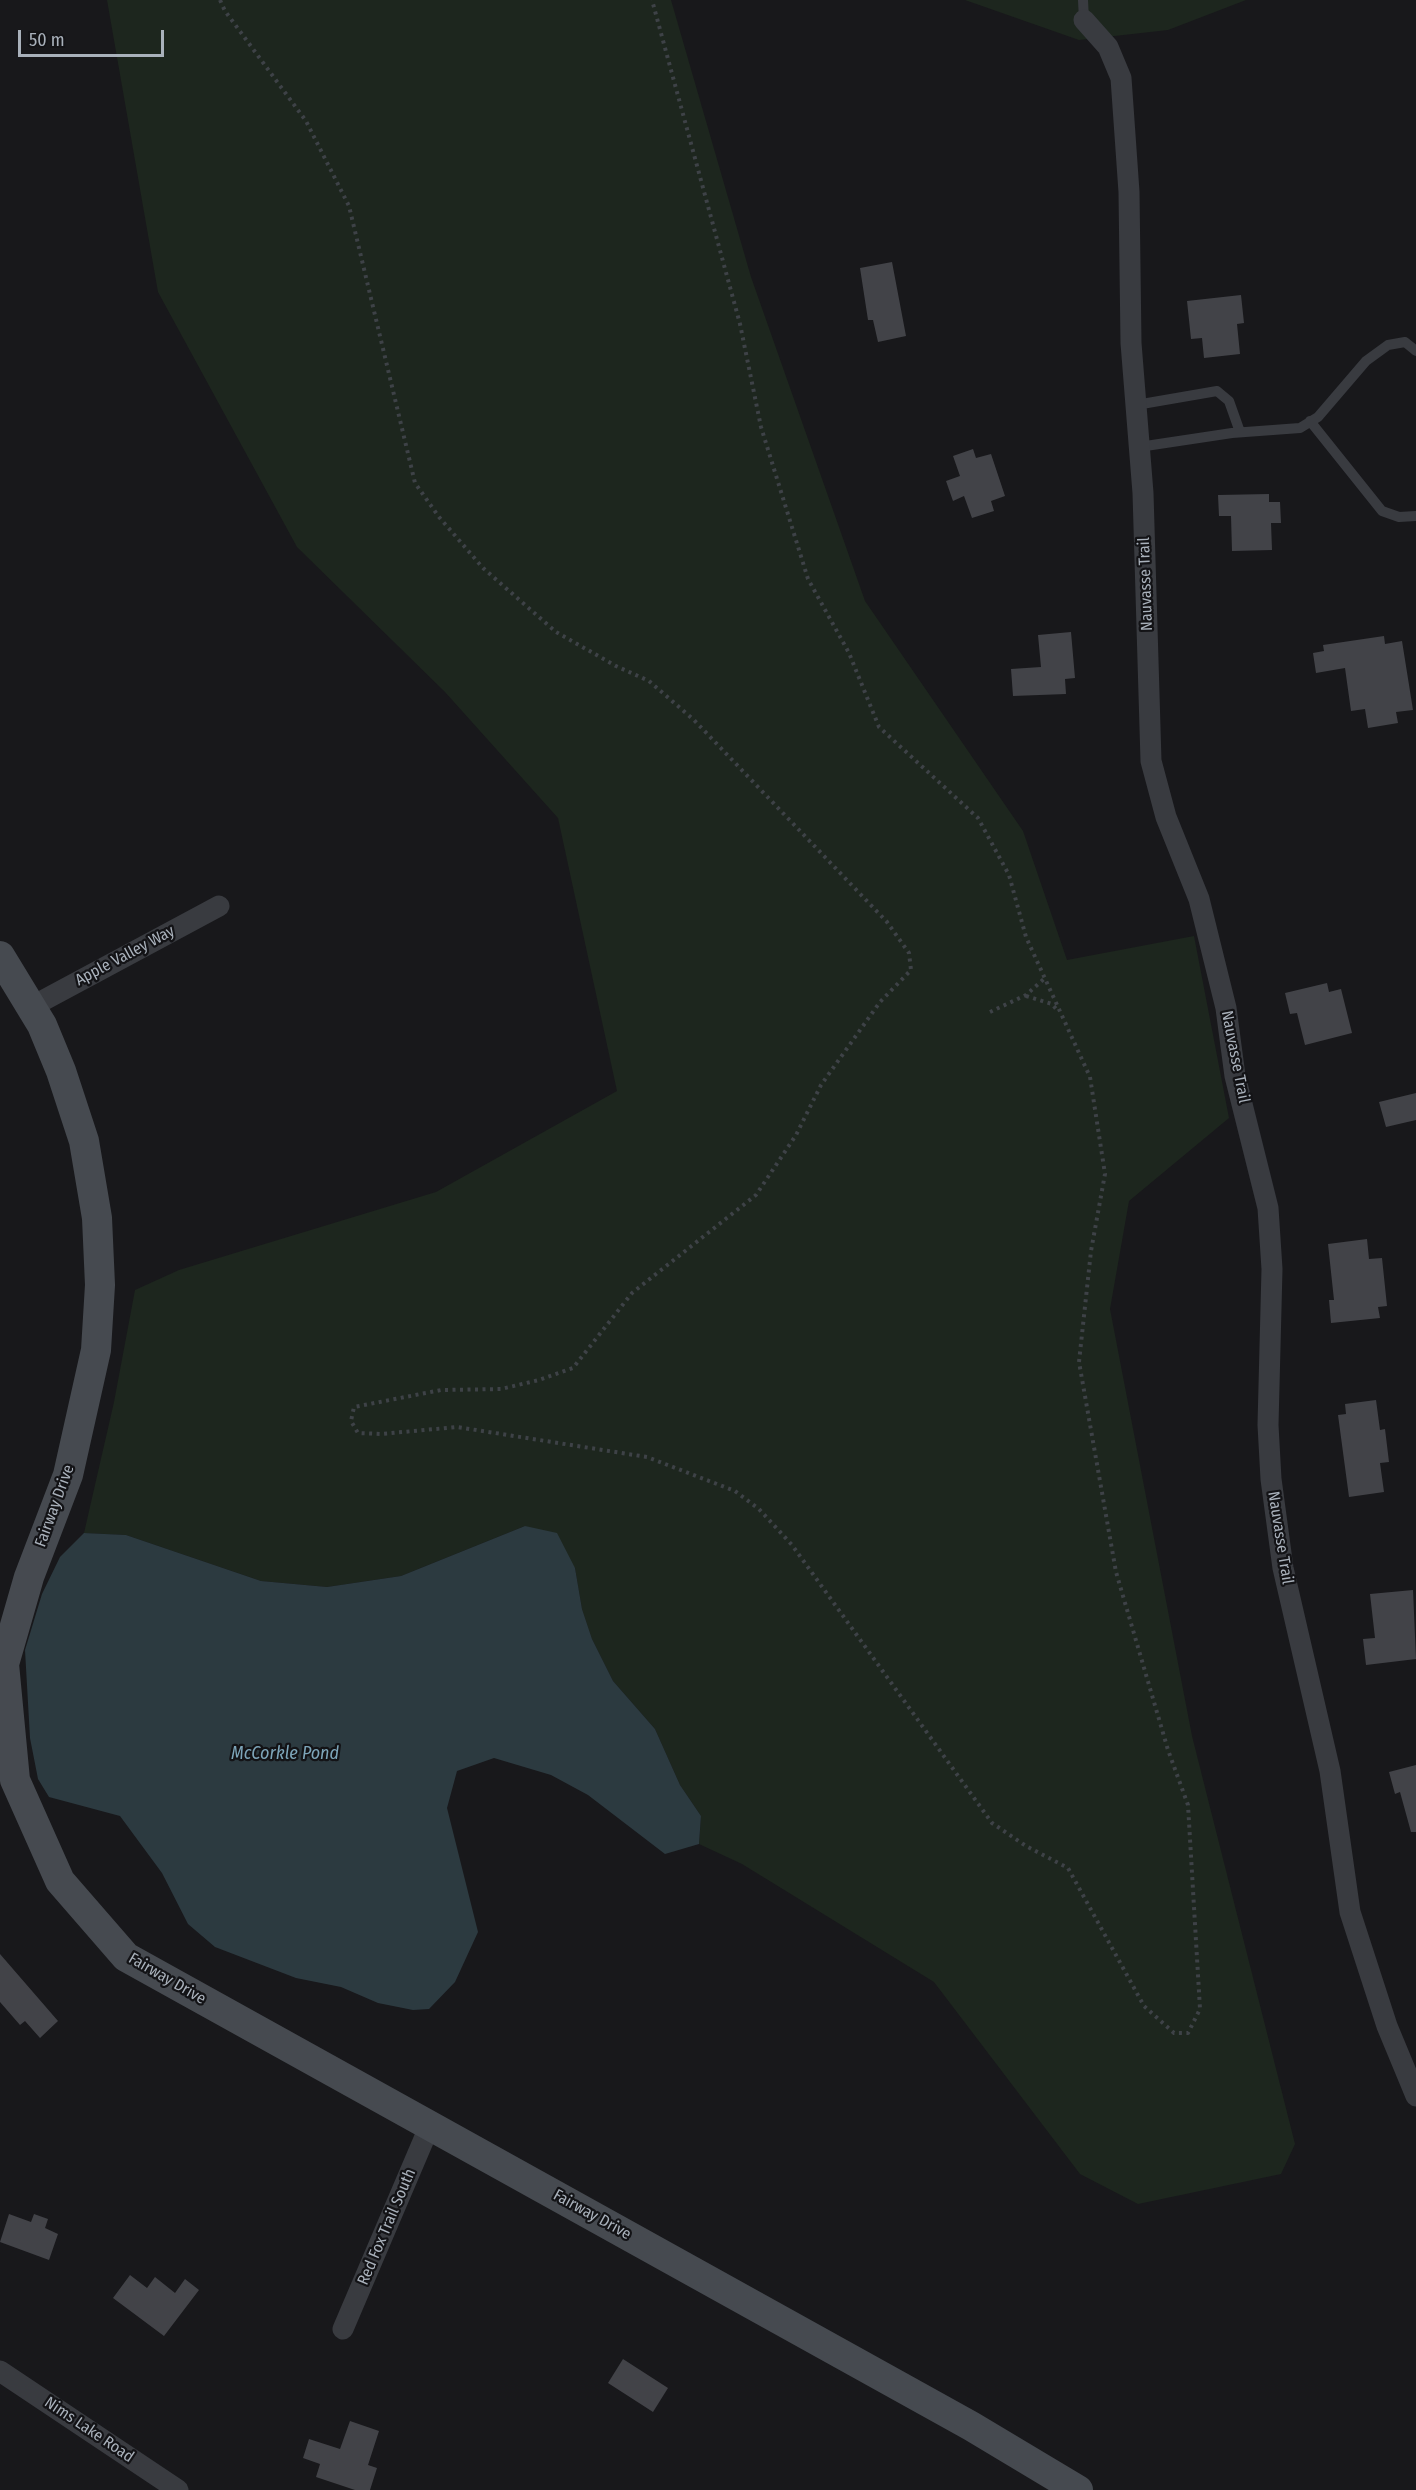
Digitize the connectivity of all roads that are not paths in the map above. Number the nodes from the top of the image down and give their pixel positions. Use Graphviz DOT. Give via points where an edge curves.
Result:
graph roads {
  1 [pos="1084,10"];
  2 [pos="1416,351"];
  3 [pos="1136,405"];
  4 [pos="1310,422"];
  5 [pos="1240,432"];
  6 [pos="1139,447"];
  7 [pos="1416,516"];
  8 [pos="219,906"];
  9 [pos="0,956"];
  10 [pos="31,1007"];
  11 [pos="1416,2096"];
  12 [pos="430,2126"];
  13 [pos="344,2329"];
  14 [pos="0,2371"];
  15 [pos="178,2490"];
  16 [pos="1078,2490"];
  1 -- 3 [label="street, Nauvasse Trail" via="1108,47 1121,78"];
  2 -- 4 [label="lane" via="1405,342 1388,345 1366,361"];
  3 -- 5 [label="lane" via="1217,391 1229,401"];
  3 -- 6 [label="street, Nauvasse Trail"];
  4 -- 5 [label="lane" via="1300,428"];
  4 -- 7 [label="lane" via="1382,511 1398,517"];
  5 -- 6 [label="lane"];
  6 -- 11 [label="street, Nauvasse Trail" via="1151,761 1166,817 1199,899 1226,1008 1235,1076 1268,1208 1272,1269 1268,1425 1283,1568 1330,1771 1350,1912 1387,2026"];
  8 -- 10 [label="street, Apple Valley Way"];
  9 -- 10 [label="street, Fairway Drive"];
  10 -- 12 [label="street, Fairway Drive" via="61,1071 84,1141 97,1218 100,1285 96,1350 68,1475 29,1577 4,1664 15,1780 60,1881 126,1957"];
  12 -- 13 [label="street, Red Fox Trail South"];
  12 -- 16 [label="street, Fairway Drive" via="971,2426"];
  14 -- 15 [label="street, Nims Lake Road"];
}
